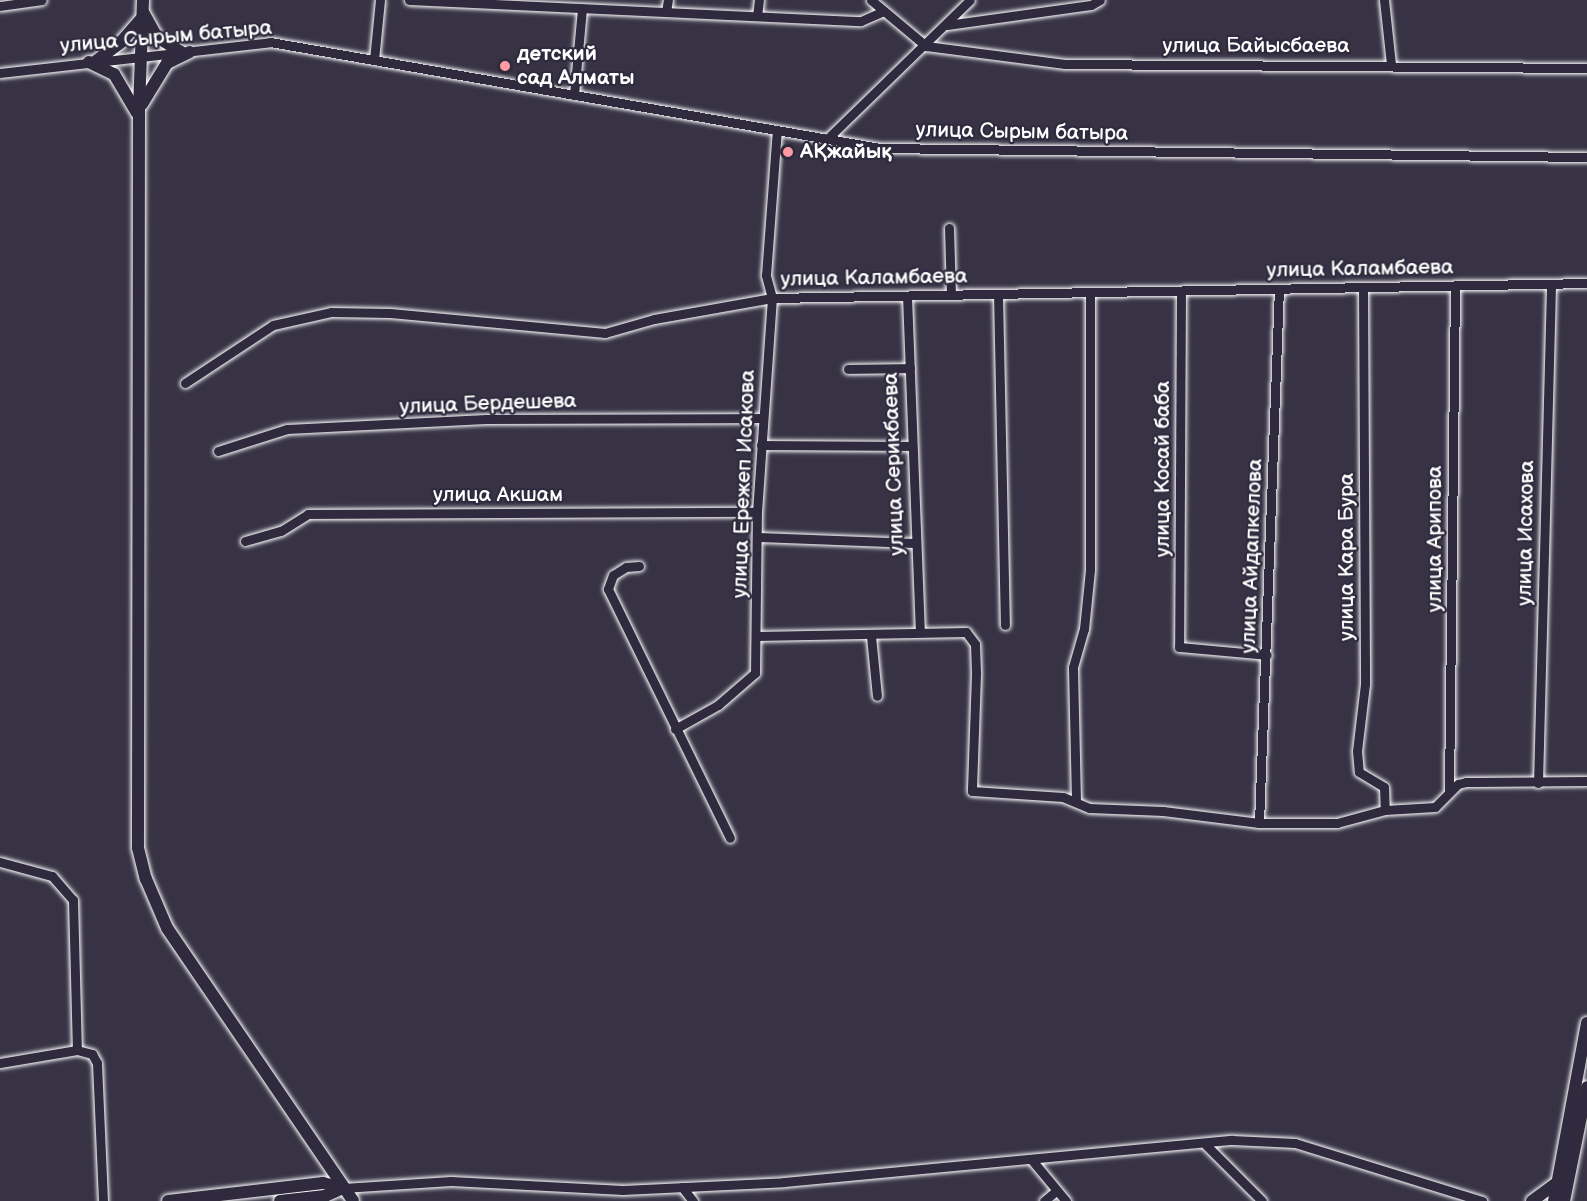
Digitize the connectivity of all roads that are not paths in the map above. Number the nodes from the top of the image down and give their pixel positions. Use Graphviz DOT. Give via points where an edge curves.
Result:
graph roads {
  1 [pos="42,0"];
  2 [pos="380,0"];
  3 [pos="409,0"];
  4 [pos="668,0"];
  5 [pos="759,0"];
  6 [pos="871,0"];
  7 [pos="970,0"];
  8 [pos="1100,0"];
  9 [pos="1384,0"];
  10 [pos="480,2"];
  11 [pos="578,5"];
  12 [pos="0,6"];
  13 [pos="142,10"];
  14 [pos="666,12"];
  15 [pos="881,12"];
  16 [pos="757,16"];
  17 [pos="947,25"];
  18 [pos="926,46"];
  19 [pos="186,52"];
  20 [pos="142,57"];
  21 [pos="374,60"];
  22 [pos="92,62"];
  23 [pos="1391,64"];
  24 [pos="1587,68"];
  25 [pos="0,73"];
  26 [pos="574,95"];
  27 [pos="139,114"];
  28 [pos="777,130"];
  29 [pos="827,139"];
  30 [pos="1587,157"];
  31 [pos="949,228"];
  32 [pos="1587,283"];
  33 [pos="1551,284"];
  34 [pos="1455,286"];
  35 [pos="1364,287"];
  36 [pos="1279,289"];
  37 [pos="1181,291"];
  38 [pos="1090,292"];
  39 [pos="998,294"];
  40 [pos="951,295"];
  41 [pos="907,296"];
  42 [pos="772,298"];
  43 [pos="910,368"];
  44 [pos="848,369"];
  45 [pos="185,383"];
  46 [pos="764,418"];
  47 [pos="761,445"];
  48 [pos="912,446"];
  49 [pos="218,451"];
  50 [pos="757,512"];
  51 [pos="759,537"];
  52 [pos="245,541"];
  53 [pos="914,543"];
  54 [pos="639,566"];
  55 [pos="1005,625"];
  56 [pos="920,631"];
  57 [pos="757,636"];
  58 [pos="871,636"];
  59 [pos="1267,655"];
  60 [pos="877,696"];
  61 [pos="675,729"];
  62 [pos="1587,781"];
  63 [pos="1538,783"];
  64 [pos="1449,792"];
  65 [pos="1076,801"];
  66 [pos="1385,810"];
  67 [pos="1259,823"];
  68 [pos="730,838"];
  69 [pos="0,861"];
  70 [pos="1587,1023"];
  71 [pos="77,1050"];
  72 [pos="0,1063"];
  73 [pos="1587,1087"];
  74 [pos="1206,1145"];
  75 [pos="1031,1159"];
  76 [pos="1558,1182"];
  77 [pos="682,1187"];
  78 [pos="343,1188"];
  79 [pos="623,1190"];
  80 [pos="1056,1191"];
  81 [pos="103,1201"];
  82 [pos="168,1201"];
  83 [pos="280,1201"];
  84 [pos="353,1201"];
  85 [pos="619,1201"];
  86 [pos="693,1201"];
  87 [pos="1044,1201"];
  88 [pos="1066,1201"];
  89 [pos="1263,1201"];
  90 [pos="1482,1201"];
  91 [pos="1532,1201"];
  92 [pos="1554,1201"];
  93 [pos="1564,1201"];
  1 -- 12 [label="street"];
  2 -- 21 [label="street"];
  3 -- 10 [label="street"];
  4 -- 14 [label="street"];
  5 -- 16 [label="street"];
  6 -- 15 [label="street"];
  7 -- 17 [label="street"];
  8 -- 17 [label="street" via="1091,5"];
  9 -- 23 [label="street"];
  10 -- 11 [label="street"];
  11 -- 14 [label="street"];
  11 -- 26 [label="street"];
  13 -- 19 [label="main road" via="158,37"];
  13 -- 20 [label="main road"];
  13 -- 22 [label="main road" via="121,42"];
  14 -- 16 [label="street"];
  15 -- 16 [label="street" via="861,21"];
  15 -- 18 [label="street"];
  17 -- 18 [label="street"];
  18 -- 23 [label="street, улица Байысбаева" via="1065,64"];
  18 -- 29 [label="street"];
  19 -- 20 [label="street, улица Сырым батыра"];
  19 -- 21 [label="street, улица Сырым батыра" via="270,42"];
  19 -- 27 [label="main road" via="159,72"];
  20 -- 22 [label="street, улица Сырым батыра"];
  20 -- 27 [label="main road"];
  21 -- 26 [label="street, улица Сырым батыра"];
  22 -- 25 [label="street, улица Сырым батыра"];
  22 -- 27 [label="main road" via="122,82"];
  23 -- 24 [label="street, улица Байысбаева"];
  26 -- 28 [label="street, улица Сырым батыра"];
  27 -- 78 [label="main road" via="138,848 146,879 167,928"];
  28 -- 29 [label="street, улица Сырым батыра"];
  28 -- 42 [label="street, улица Ережеп Исакова" via="766,275"];
  29 -- 30 [label="street, улица Сырым батыра" via="880,148"];
  31 -- 40 [label="street"];
  32 -- 33 [label="street, улица Каламбаева"];
  33 -- 34 [label="street, улица Каламбаева"];
  33 -- 63 [label="street, улица Исахова"];
  34 -- 35 [label="street, улица Каламбаева"];
  34 -- 64 [label="street, улица Арипова"];
  35 -- 36 [label="street, улица Каламбаева"];
  35 -- 66 [label="street, улица Кара Бура" via="1365,684 1357,751 1359,772 1384,787"];
  36 -- 37 [label="street, улица Каламбаева"];
  36 -- 59 [label="street, улица Айдапкелова"];
  37 -- 38 [label="street, улица Каламбаева"];
  37 -- 59 [label="street, улица Косай баба" via="1179,647"];
  38 -- 39 [label="street, улица Каламбаева"];
  38 -- 65 [label="street" via="1090,570 1084,628 1073,667"];
  39 -- 40 [label="street, улица Каламбаева"];
  39 -- 55 [label="street"];
  40 -- 41 [label="street, улица Каламбаева"];
  41 -- 42 [label="street, улица Каламбаева"];
  41 -- 43 [label="street, улица Серикбаева"];
  42 -- 45 [label="street, улица Каламбаева" via="654,319 605,333 390,313 331,312 273,325"];
  42 -- 46 [label="street, улица Ережеп Исакова"];
  43 -- 44 [label="street"];
  43 -- 48 [label="street, улица Серикбаева"];
  46 -- 47 [label="street, улица Ережеп Исакова"];
  46 -- 49 [label="street, улица Бердешева" via="486,419 287,429"];
  47 -- 48 [label="street"];
  47 -- 50 [label="street, улица Ережеп Исакова"];
  48 -- 53 [label="street, улица Серикбаева"];
  50 -- 51 [label="street, улица Ережеп Исакова"];
  50 -- 52 [label="street, улица Акшам" via="308,514 281,531"];
  51 -- 53 [label="street"];
  51 -- 57 [label="street, улица Ережеп Исакова"];
  53 -- 56 [label="street, улица Серикбаева"];
  54 -- 61 [label="street" via="613,574 608,589"];
  56 -- 58 [label="street"];
  56 -- 65 [label="street" via="958,630 972,637 975,644 978,715 972,791 1063,796"];
  57 -- 58 [label="street"];
  57 -- 61 [label="street, улица Ережеп Исакова" via="755,673 718,705"];
  58 -- 60 [label="street"];
  59 -- 67 [label="street, улица Айдапкелова"];
  61 -- 68 [label="street"];
  62 -- 63 [label="street"];
  63 -- 64 [label="street" via="1466,782"];
  64 -- 66 [label="street" via="1435,807"];
  65 -- 67 [label="street" via="1089,808 1163,811"];
  66 -- 67 [label="street" via="1337,823"];
  69 -- 71 [label="street" via="52,876 73,900"];
  70 -- 76 [label="main road"];
  71 -- 72 [label="street"];
  71 -- 81 [label="street" via="92,1054 97,1063"];
  73 -- 93 [label="main road"];
  74 -- 75 [label="street"];
  74 -- 89 [label="street"];
  74 -- 90 [label="street" via="1232,1140 1295,1143"];
  75 -- 77 [label="street" via="900,1173"];
  75 -- 80 [label="street"];
  76 -- 91 [label="main road"];
  76 -- 92 [label="main road"];
  77 -- 79 [label="street"];
  77 -- 86 [label="street"];
  78 -- 79 [label="street" via="451,1181"];
  78 -- 82 [label="main road" via="323,1183"];
  78 -- 83 [label="main road" via="324,1196"];
  78 -- 84 [label="main road"];
  79 -- 85 [label="street"];
  80 -- 87 [label="street"];
  80 -- 88 [label="street"];
}
